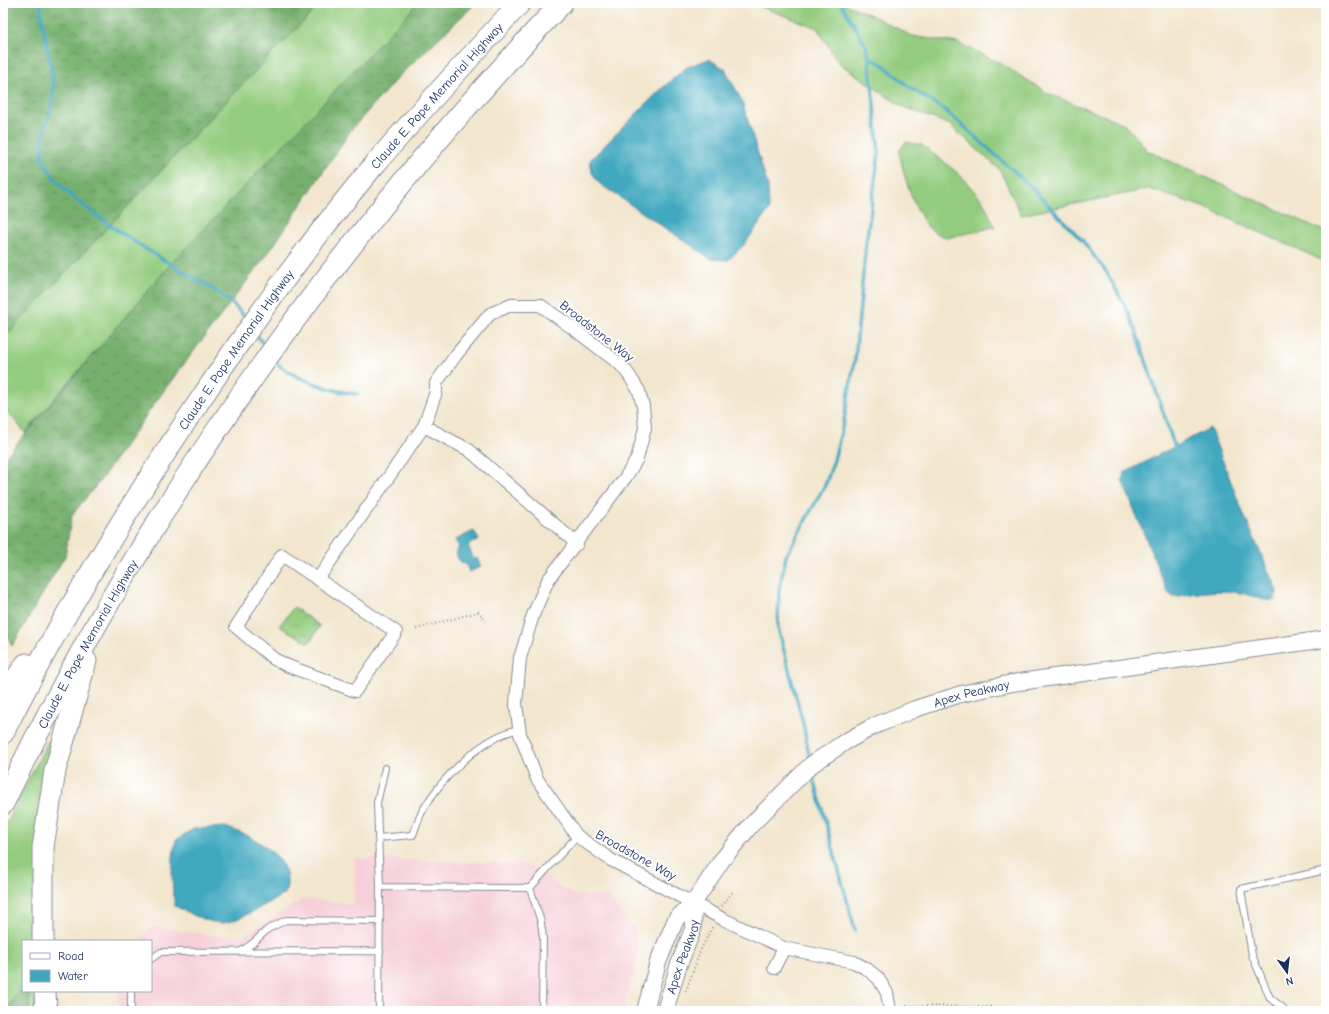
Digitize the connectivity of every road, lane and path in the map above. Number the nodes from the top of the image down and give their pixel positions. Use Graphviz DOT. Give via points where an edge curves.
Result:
graph roads {
  1 [pos="520,3"];
  2 [pos="562,3"];
  3 [pos="424,426"];
  4 [pos="577,544"];
  5 [pos="318,579"];
  6 [pos="70,606"];
  7 [pos="486,621"];
  8 [pos="94,629"];
  9 [pos="416,629"];
  10 [pos="1326,639"];
  11 [pos="3,698"];
  12 [pos="519,728"];
  13 [pos="3,733"];
  14 [pos="385,768"];
  15 [pos="3,804"];
  16 [pos="577,836"];
  17 [pos="378,838"];
  18 [pos="1326,870"];
  19 [pos="380,887"];
  20 [pos="530,888"];
  21 [pos="734,890"];
  22 [pos="726,899"];
  23 [pos="694,902"];
  24 [pos="380,921"];
  25 [pos="710,933"];
  26 [pos="42,940"];
  27 [pos="784,948"];
  28 [pos="380,951"];
  29 [pos="240,952"];
  30 [pos="152,958"];
  31 [pos="774,968"];
  32 [pos="45,992"];
  33 [pos="131,992"];
  34 [pos="684,998"];
  35 [pos="906,1006"];
  36 [pos="952,1007"];
  37 [pos="1283,1008"];
  38 [pos="46,1011"];
  39 [pos="131,1011"];
  40 [pos="379,1011"];
  41 [pos="542,1011"];
  42 [pos="645,1011"];
  43 [pos="665,1011"];
  44 [pos="890,1011"];
  45 [pos="952,1011"];
  46 [pos="994,1011"];
  1 -- 6 [label="highway, Claude E. Pope Memorial Highway" via="374,165 310,245 194,408"];
  2 -- 8 [label="highway, Claude E. Pope Memorial Highway" via="440,136 274,347 166,508"];
  3 -- 4 [label="street" via="469,450"];
  3 -- 4 [label="street, Broadstone Way" via="436,392 436,384 456,355 490,314 511,305 540,305 621,365 639,391 643,406 644,428 637,459"];
  3 -- 5 [label="street, Broadstone Way"];
  4 -- 12 [label="street, Broadstone Way" via="548,580 529,629 520,658 516,685"];
  5 -- 5 [label="street" via="396,632 355,691 274,659 236,627 282,555"];
  6 -- 11 [label="highway" via="43,638"];
  6 -- 13 [label="highway, Claude E. Pope Memorial Highway"];
  7 -- 9 [label="path" via="478,612"];
  8 -- 15 [label="highway, Claude E. Pope Memorial Highway" via="32,743"];
  8 -- 26 [label="highway" via="55,772 43,847"];
  10 -- 23 [label="main road, Apex Peakway" via="1012,683 961,694 874,726 811,765 751,825 722,860"];
  12 -- 16 [label="street, Broadstone Way" via="537,780"];
  12 -- 17 [label="lane" via="506,732 474,751 439,787 422,810 413,835"];
  14 -- 17 [label="lane" via="377,803"];
  16 -- 20 [label="lane"];
  16 -- 23 [label="street, Broadstone Way" via="611,860"];
  17 -- 19 [label="lane"];
  18 -- 37 [label="lane" via="1241,889 1252,955 1270,998"];
  19 -- 20 [label="lane"];
  19 -- 24 [label="lane"];
  20 -- 41 [label="lane" via="541,922 543,938"];
  21 -- 22 [label="path"];
  23 -- 27 [label="street, Broadstone Way"];
  23 -- 42 [label="main road, Apex Peakway" via="676,919 658,962"];
  23 -- 43 [label="main road, Apex Peakway" via="693,929 678,966"];
  24 -- 28 [label="lane"];
  24 -- 29 [label="lane" via="286,920 268,929"];
  25 -- 34 [label="path" via="701,949"];
  27 -- 31 [label="street"];
  27 -- 44 [label="street, Broadstone Way" via="854,962 867,969 878,978 887,993"];
  28 -- 29 [label="lane"];
  28 -- 40 [label="lane"];
  29 -- 30 [label="lane" via="161,952"];
  32 -- 38 [label="highway"];
  33 -- 39 [label="lane"];
  35 -- 36 [label="path"];
  36 -- 45 [label="path"];
  36 -- 46 [label="path" via="991,1007"];
}
